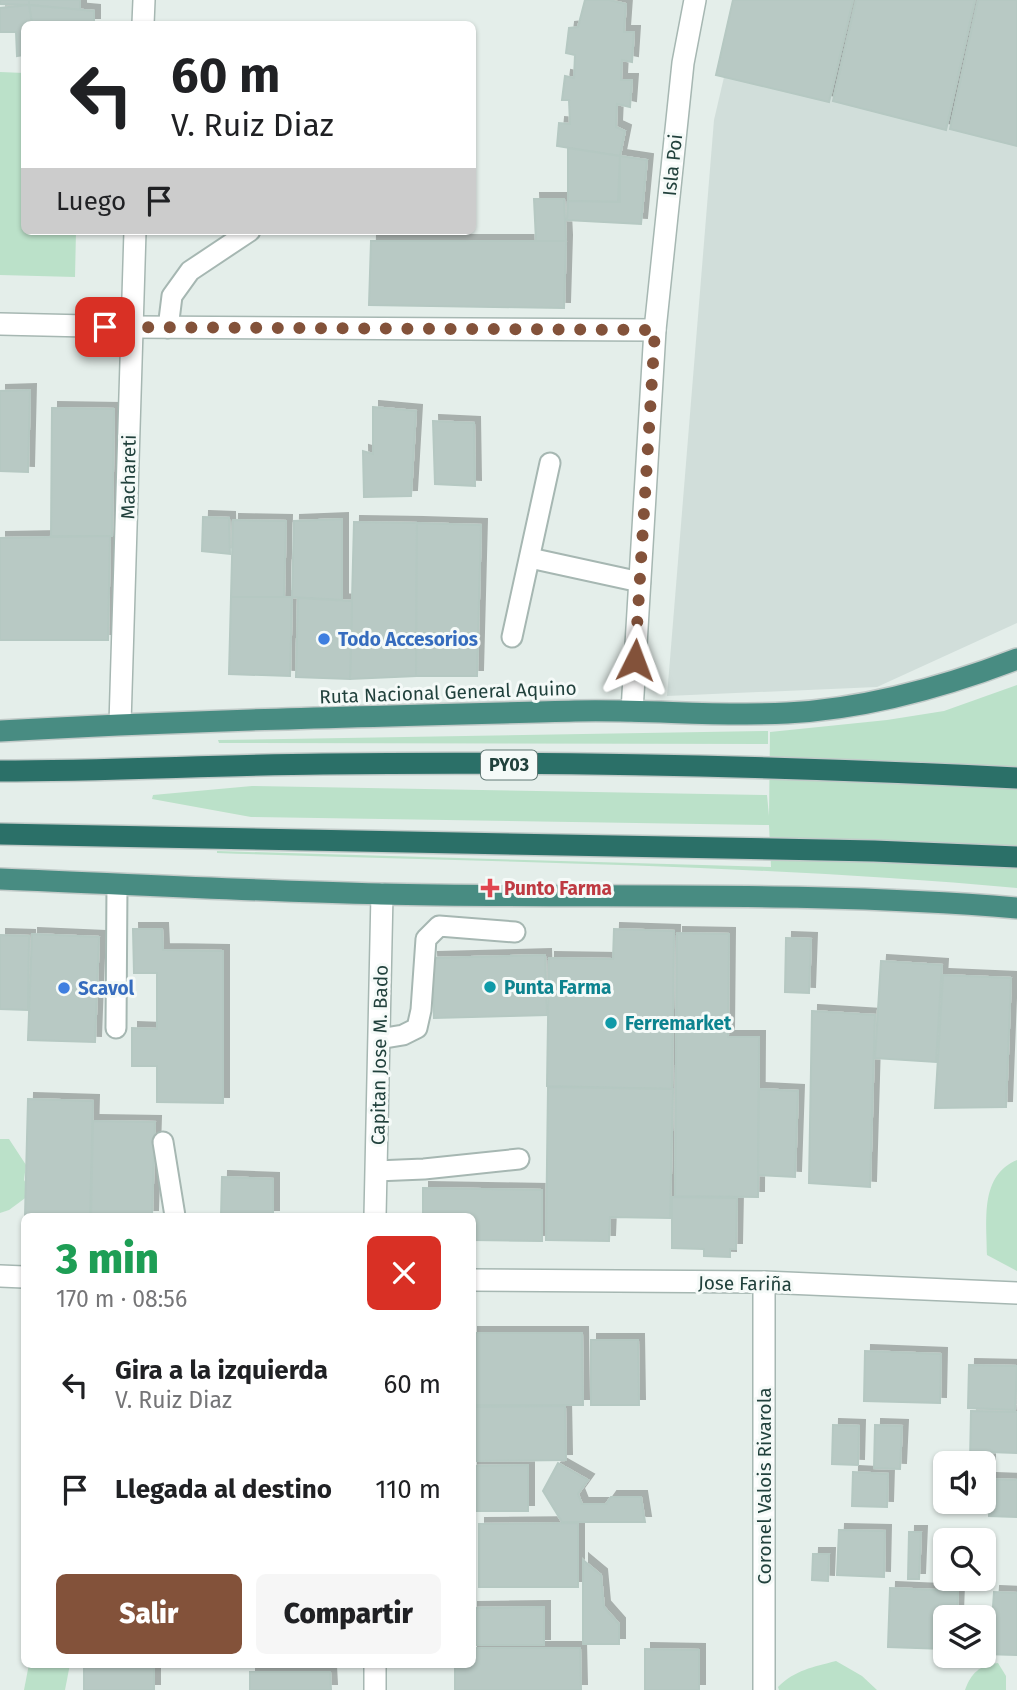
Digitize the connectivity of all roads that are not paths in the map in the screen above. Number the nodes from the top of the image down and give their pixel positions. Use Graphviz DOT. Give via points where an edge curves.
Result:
graph roads {
  1 [pos="144,0"];
  2 [pos="695,0"];
  3 [pos="143,21"];
  4 [pos="135,235"];
  5 [pos="244,235"];
  6 [pos="0,324"];
  7 [pos="131,327"];
  8 [pos="168,328"];
  9 [pos="655,330"];
  10 [pos="550,463"];
  11 [pos="530,558"];
  12 [pos="640,582"];
  13 [pos="512,637"];
  14 [pos="1017,659"];
  15 [pos="632,711"];
  16 [pos="120,724"];
  17 [pos="0,731"];
  18 [pos="0,771"];
  19 [pos="1017,778"];
  20 [pos="0,834"];
  21 [pos="1017,857"];
  22 [pos="0,879"];
  23 [pos="117,884"];
  24 [pos="382,894"];
  25 [pos="455,894"];
  26 [pos="1017,908"];
  27 [pos="455,926"];
  28 [pos="515,932"];
  29 [pos="116,1028"];
  30 [pos="379,1039"];
  31 [pos="163,1142"];
  32 [pos="519,1158"];
  33 [pos="376,1171"];
  34 [pos="175,1213"];
  35 [pos="376,1213"];
  36 [pos="0,1276"];
  37 [pos="21,1277"];
  38 [pos="476,1280"];
  39 [pos="764,1282"];
  40 [pos="1017,1293"];
  41 [pos="375,1668"];
  42 [pos="375,1690"];
  43 [pos="764,1690"];
  1 -- 3 [label="street"];
  2 -- 9 [label="street, Isla Poi" via="683,62"];
  4 -- 7 [label="street, Machareti"];
  5 -- 8 [label="lane" via="190,271 172,296"];
  6 -- 7 [label="street"];
  7 -- 8 [label="street"];
  7 -- 16 [label="street, Machareti"];
  8 -- 9 [label="street"];
  9 -- 12 [label="street, Isla Poi"];
  10 -- 11 [label="lane"];
  11 -- 12 [label="lane"];
  11 -- 13 [label="lane"];
  12 -- 15 [label="street, Isla Poi"];
  14 -- 15 [label="highway, Ruta Nacional General Aquino" via="922,690 852,705 787,713"];
  15 -- 16 [label="highway, Ruta Nacional General Aquino"];
  16 -- 17 [label="highway, Ruta Nacional General Aquino"];
  18 -- 19 [label="highway, PY03" via="323,764 605,765"];
  20 -- 21 [label="highway"];
  22 -- 23 [label="highway"];
  23 -- 24 [label="highway"];
  23 -- 29 [label="lane"];
  24 -- 25 [label="highway"];
  24 -- 30 [label="street, Capitan Jose M. Bado"];
  25 -- 26 [label="highway" via="806,897"];
  25 -- 27 [label="lane"];
  27 -- 28 [label="lane"];
  27 -- 30 [label="lane" via="439,926 426,939 417,1028"];
  30 -- 33 [label="street, Capitan Jose M. Bado"];
  31 -- 34 [label="lane"];
  32 -- 33 [label="lane"];
  33 -- 35 [label="street, Capitan Jose M. Bado"];
  36 -- 37 [label="street"];
  38 -- 39 [label="street, Jose Fariña"];
  39 -- 40 [label="street, Jose Fariña"];
  39 -- 43 [label="street, Coronel Valois Rivarola"];
  41 -- 42 [label="street"];
}
